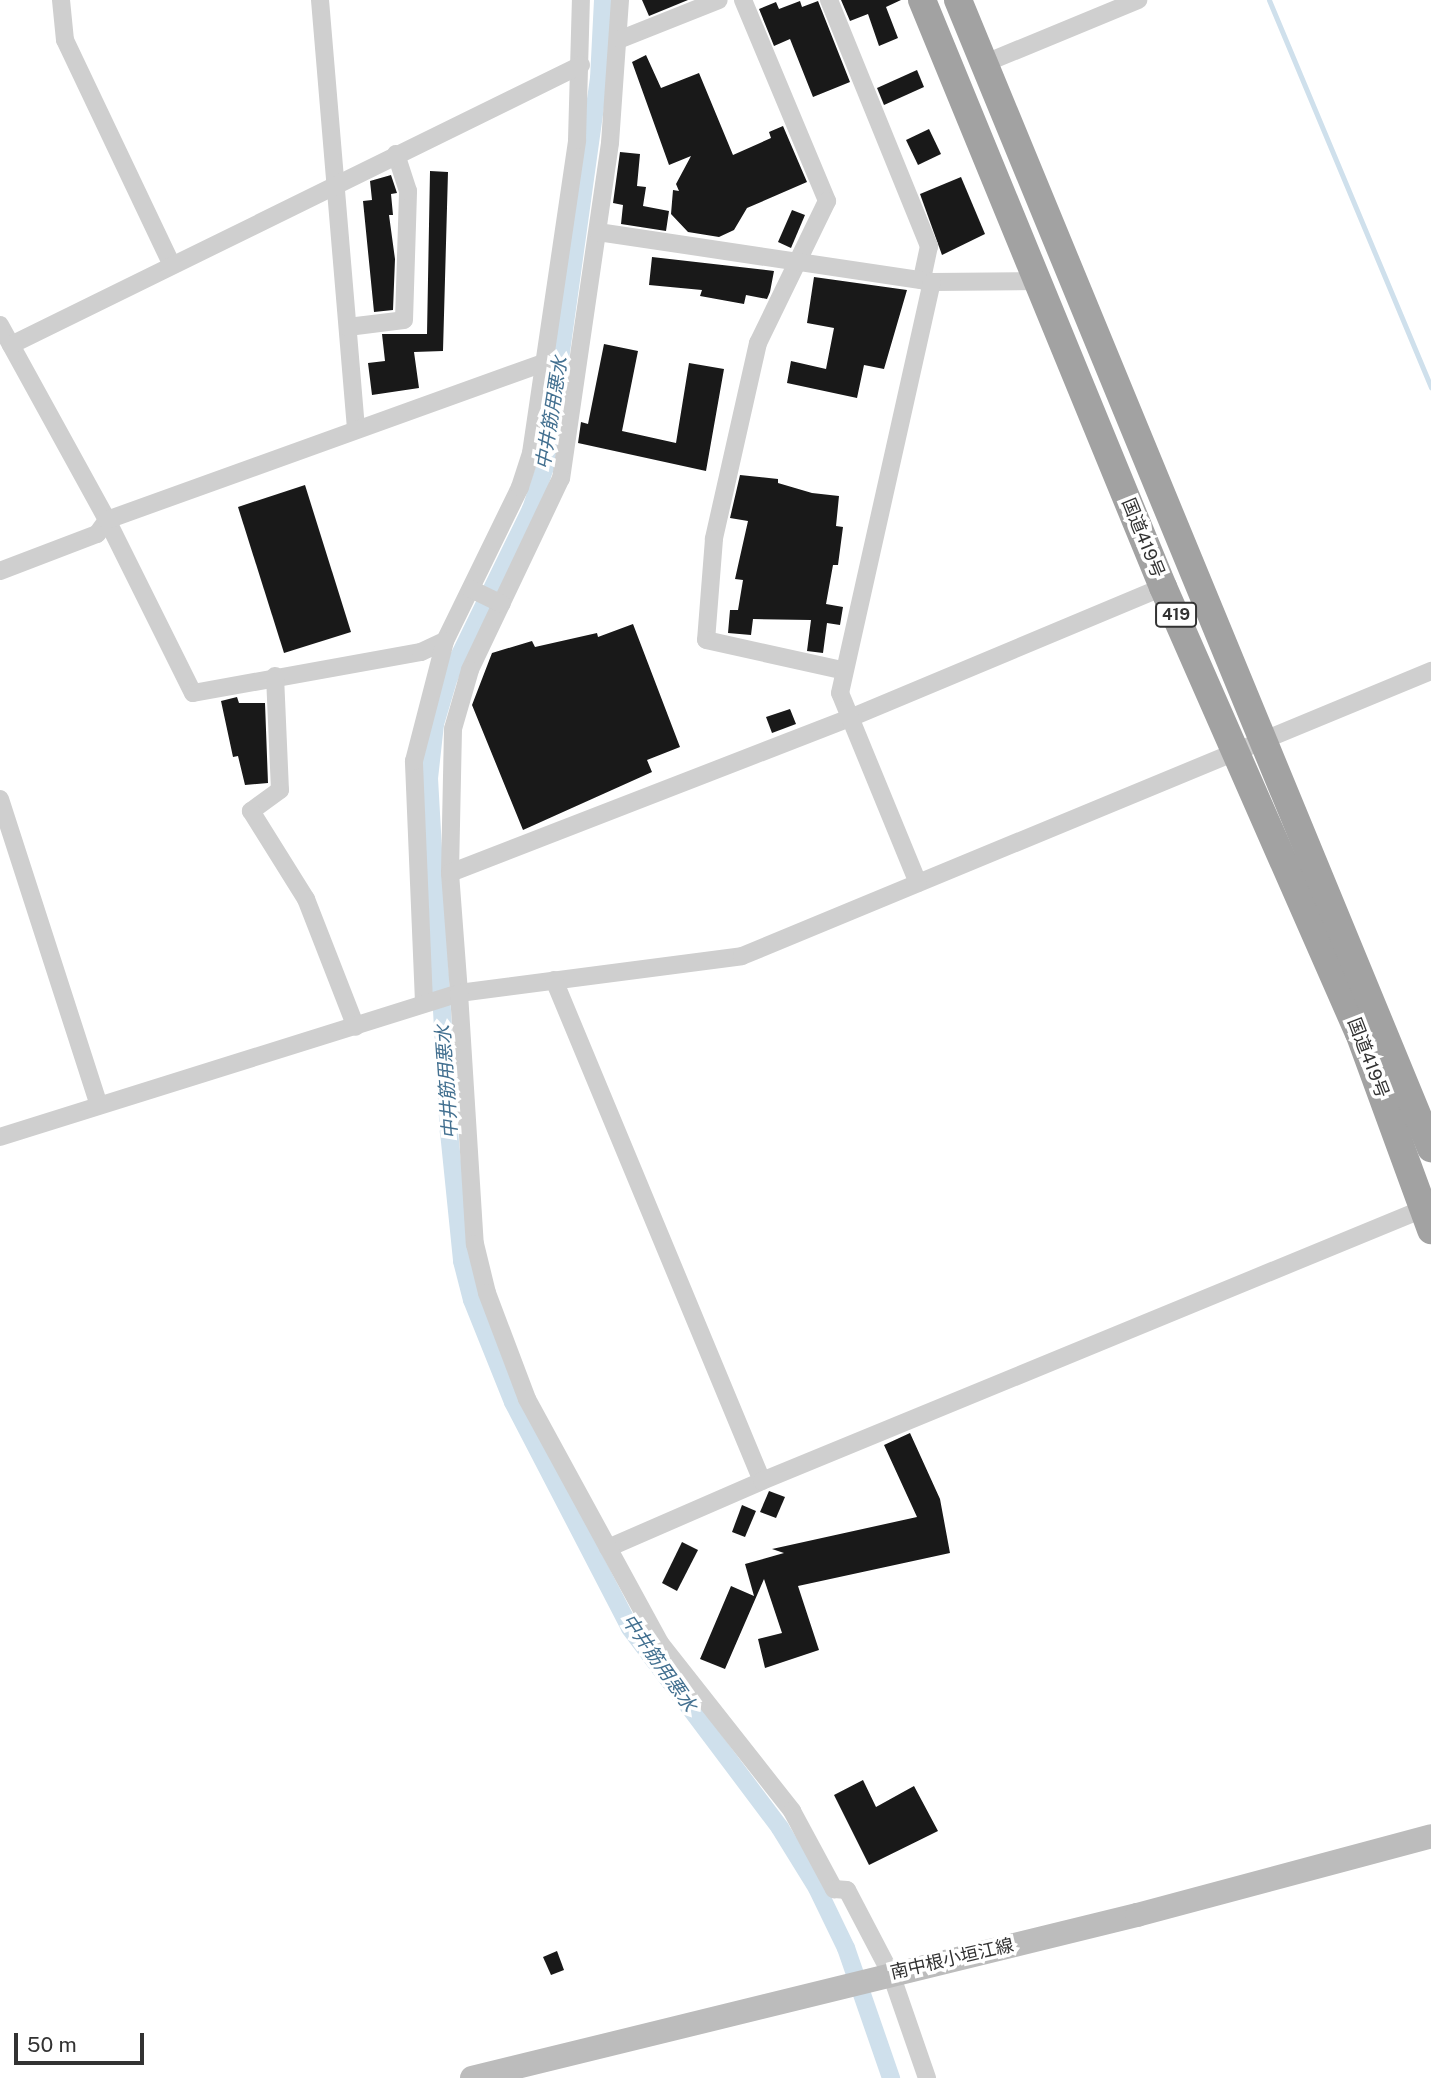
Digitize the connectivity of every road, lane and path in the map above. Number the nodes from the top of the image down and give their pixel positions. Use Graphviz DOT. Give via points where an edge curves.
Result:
graph roads {
  1 [pos="61,0"];
  2 [pos="320,0"];
  3 [pos="581,0"];
  4 [pos="620,0"];
  5 [pos="719,0"];
  6 [pos="743,0"];
  7 [pos="830,0"];
  8 [pos="922,0"];
  9 [pos="958,0"];
  10 [pos="1138,0"];
  11 [pos="621,39"];
  12 [pos="983,64"];
  13 [pos="581,65"];
  14 [pos="396,154"];
  15 [pos="336,183"];
  16 [pos="597,232"];
  17 [pos="799,262"];
  18 [pos="171,263"];
  19 [pos="927,281"];
  20 [pos="1040,281"];
  21 [pos="0,325"];
  22 [pos="348,327"];
  23 [pos="11,345"];
  24 [pos="543,363"];
  25 [pos="356,429"];
  26 [pos="107,520"];
  27 [pos="0,571"];
  28 [pos="1163,587"];
  29 [pos="471,589"];
  30 [pos="502,604"];
  31 [pos="445,641"];
  32 [pos="841,670"];
  33 [pos="1431,671"];
  34 [pos="275,676"];
  35 [pos="850,718"];
  36 [pos="1263,740"];
  37 [pos="1238,752"];
  38 [pos="0,799"];
  39 [pos="450,873"];
  40 [pos="918,883"];
  41 [pos="554,980"];
  42 [pos="459,993"];
  43 [pos="424,1002"];
  44 [pos="356,1027"];
  45 [pos="99,1105"];
  46 [pos="0,1137"];
  47 [pos="1431,1148"];
  48 [pos="1427,1219"];
  49 [pos="762,1481"];
  50 [pos="608,1548"];
  51 [pos="1431,1836"];
  52 [pos="884,1975"];
  53 [pos="472,2078"];
  54 [pos="927,2078"];
  1 -- 18 [label="street" via="65,40"];
  2 -- 15 [label="street"];
  3 -- 13 [label="street"];
  4 -- 11 [label="street"];
  5 -- 11 [label="street"];
  6 -- 17 [label="street" via="827,201"];
  7 -- 19 [label="street" via="929,246"];
  8 -- 20 [label="highway, 国道419号 / 419"];
  9 -- 12 [label="highway, 国道419号 / 419"];
  10 -- 12 [label="street"];
  11 -- 16 [label="street"];
  12 -- 36 [label="highway, 国道419号 / 419"];
  13 -- 14 [label="street"];
  13 -- 24 [label="street" via="577,140"];
  14 -- 15 [label="street"];
  14 -- 22 [label="street" via="408,191 404,320"];
  15 -- 18 [label="street"];
  15 -- 22 [label="street"];
  16 -- 17 [label="street"];
  16 -- 30 [label="street" via="561,478"];
  17 -- 19 [label="street"];
  17 -- 32 [label="street" via="758,343 714,539 706,640"];
  18 -- 23 [label="street"];
  19 -- 20 [label="street"];
  19 -- 32 [label="street"];
  20 -- 28 [label="highway, 国道419号 / 419"];
  21 -- 23 [label="street"];
  22 -- 25 [label="street"];
  23 -- 26 [label="street"];
  24 -- 25 [label="street"];
  24 -- 29 [label="street" via="527,464"];
  25 -- 26 [label="street"];
  26 -- 27 [label="street" via="97,534"];
  26 -- 34 [label="street" via="193,693"];
  28 -- 35 [label="street"];
  28 -- 37 [label="highway, 国道419号 / 419"];
  29 -- 30 [label="street"];
  29 -- 31 [label="street"];
  30 -- 39 [label="street" via="470,670 453,730"];
  31 -- 34 [label="street" via="421,652"];
  31 -- 43 [label="street" via="414,761"];
  32 -- 35 [label="street" via="840,693"];
  33 -- 36 [label="street"];
  34 -- 44 [label="street" via="280,790 251,811 306,899"];
  35 -- 39 [label="street"];
  35 -- 40 [label="street"];
  36 -- 37 [label="street"];
  36 -- 47 [label="highway, 国道419号 / 419"];
  37 -- 40 [label="street"];
  37 -- 48 [label="highway, 国道419号 / 419" via="1359,1033"];
  38 -- 45 [label="street"];
  39 -- 42 [label="street"];
  40 -- 41 [label="street" via="727,961"];
  41 -- 42 [label="street"];
  41 -- 49 [label="street"];
  42 -- 43 [label="street"];
  42 -- 50 [label="street" via="467,1179 487,1293 527,1399"];
  43 -- 44 [label="street"];
  44 -- 45 [label="street" via="168,1088"];
  45 -- 46 [label="street"];
  48 -- 49 [label="street"];
  49 -- 50 [label="street"];
  50 -- 52 [label="street" via="660,1643 792,1811 834,1889 847,1890"];
  51 -- 52 [label="main road, 南中根小垣江線" via="1138,1915"];
  52 -- 53 [label="main road, 南中根小垣江線"];
  52 -- 54 [label="street"];
}
